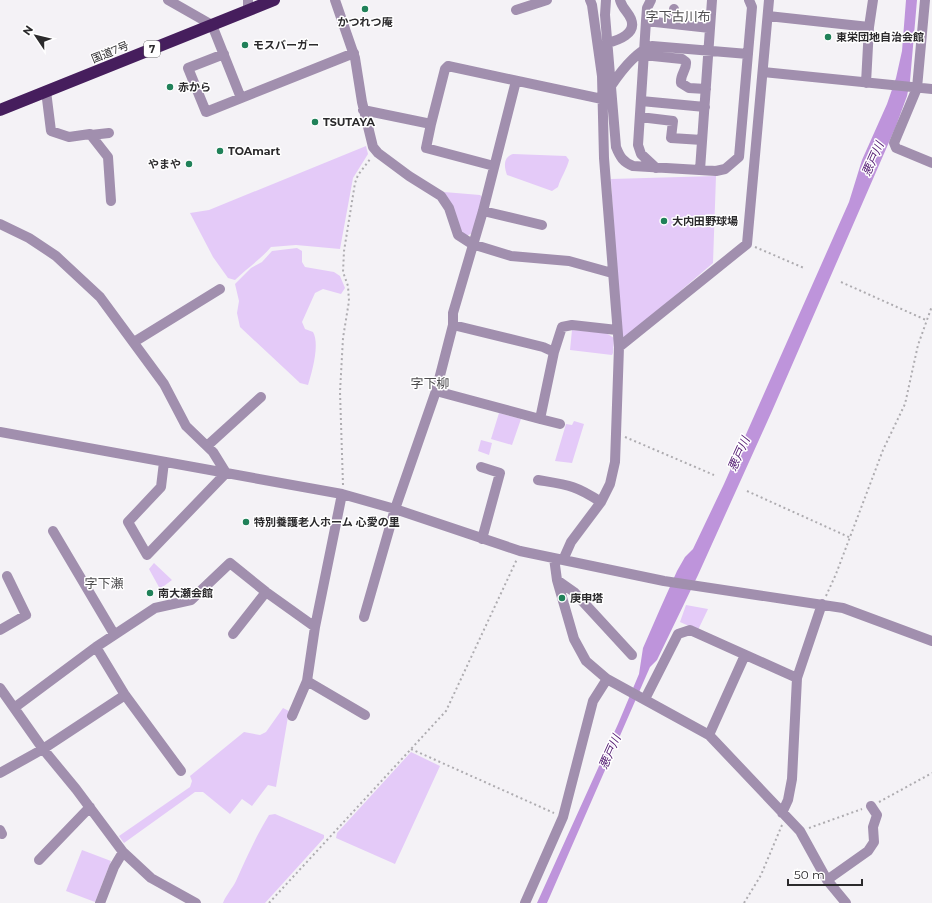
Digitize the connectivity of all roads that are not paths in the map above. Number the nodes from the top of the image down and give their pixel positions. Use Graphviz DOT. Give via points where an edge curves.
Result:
graph roads {
  1 [pos="168,0"];
  2 [pos="274,0"];
  3 [pos="335,0"];
  4 [pos="547,0"];
  5 [pos="590,0"];
  6 [pos="606,0"];
  7 [pos="620,0"];
  8 [pos="712,0"];
  9 [pos="749,0"];
  10 [pos="769,0"];
  11 [pos="874,0"];
  12 [pos="925,0"];
  13 [pos="647,3"];
  14 [pos="248,5"];
  15 [pos="674,9"];
  16 [pos="516,10"];
  17 [pos="768,16"];
  18 [pos="646,21"];
  19 [pos="673,24"];
  20 [pos="212,25"];
  21 [pos="869,27"];
  22 [pos="710,28"];
  23 [pos="608,43"];
  24 [pos="709,51"];
  25 [pos="644,52"];
  26 [pos="224,54"];
  27 [pos="748,54"];
  28 [pos="354,55"];
  29 [pos="763,72"];
  30 [pos="516,81"];
  31 [pos="866,83"];
  32 [pos="611,86"];
  33 [pos="914,87"];
  34 [pos="706,89"];
  35 [pos="932,90"];
  36 [pos="46,91"];
  37 [pos="242,98"];
  38 [pos="602,99"];
  39 [pos="641,101"];
  40 [pos="705,107"];
  41 [pos="0,110"];
  42 [pos="363,110"];
  43 [pos="640,117"];
  44 [pos="431,124"];
  45 [pos="109,133"];
  46 [pos="91,135"];
  47 [pos="702,140"];
  48 [pos="932,163"];
  49 [pos="494,166"];
  50 [pos="656,168"];
  51 [pos="700,170"];
  52 [pos="111,200"];
  53 [pos="483,211"];
  54 [pos="0,224"];
  55 [pos="542,225"];
  56 [pos="472,244"];
  57 [pos="612,274"];
  58 [pos="220,289"];
  59 [pos="453,325"];
  60 [pos="616,330"];
  61 [pos="134,342"];
  62 [pos="619,347"];
  63 [pos="554,352"];
  64 [pos="436,391"];
  65 [pos="260,398"];
  66 [pos="540,418"];
  67 [pos="560,424"];
  68 [pos="0,432"];
  69 [pos="207,446"];
  70 [pos="164,462"];
  71 [pos="481,467"];
  72 [pos="226,473"];
  73 [pos="538,480"];
  74 [pos="342,494"];
  75 [pos="602,502"];
  76 [pos="395,509"];
  77 [pos="53,531"];
  78 [pos="482,539"];
  79 [pos="559,559"];
  80 [pos="7,576"];
  81 [pos="557,580"];
  82 [pos="266,592"];
  83 [pos="822,604"];
  84 [pos="364,617"];
  85 [pos="315,627"];
  86 [pos="0,630"];
  87 [pos="114,634"];
  88 [pos="233,634"];
  89 [pos="932,641"];
  90 [pos="96,646"];
  91 [pos="632,655"];
  92 [pos="745,655"];
  93 [pos="797,678"];
  94 [pos="607,679"];
  95 [pos="307,680"];
  96 [pos="0,688"];
  97 [pos="125,695"];
  98 [pos="646,698"];
  99 [pos="14,708"];
  100 [pos="365,715"];
  101 [pos="292,716"];
  102 [pos="709,735"];
  103 [pos="42,749"];
  104 [pos="181,771"];
  105 [pos="0,773"];
  106 [pos="871,806"];
  107 [pos="90,808"];
  108 [pos="784,815"];
  109 [pos="123,852"];
  110 [pos="39,860"];
  111 [pos="827,880"];
  112 [pos="100,903"];
  113 [pos="196,903"];
  114 [pos="525,903"];
  115 [pos="846,903"];
  1 -- 20 [label="street"];
  2 -- 14 [label="highway, 国道7号 / 7"];
  3 -- 28 [label="street"];
  4 -- 16 [label="street"];
  5 -- 38 [label="street" via="602,76"];
  6 -- 23 [label="street"];
  7 -- 23 [label="street" via="622,8 631,19 632,26 628,34 621,39"];
  8 -- 22 [label="street"];
  9 -- 27 [label="street" via="752,7"];
  10 -- 17 [label="street"];
  11 -- 21 [label="street"];
  12 -- 33 [label="street"];
  13 -- 18 [label="street"];
  14 -- 20 [label="highway, 国道7号 / 7"];
  15 -- 19 [label="street"];
  17 -- 21 [label="street"];
  17 -- 29 [label="street"];
  18 -- 19 [label="street"];
  18 -- 25 [label="street"];
  19 -- 22 [label="street"];
  20 -- 26 [label="street"];
  20 -- 36 [label="highway, 国道7号 / 7"];
  21 -- 31 [label="street"];
  22 -- 24 [label="street"];
  23 -- 32 [label="street"];
  24 -- 25 [label="street" via="652,46"];
  24 -- 27 [label="street"];
  24 -- 34 [label="street"];
  25 -- 32 [label="street" via="626,67"];
  25 -- 34 [label="street" via="682,59 687,67 680,76 680,82 689,88"];
  25 -- 39 [label="street"];
  26 -- 37 [label="street"];
  26 -- 37 [label="street" via="188,68 206,112"];
  27 -- 51 [label="street" via="739,157 725,169"];
  28 -- 37 [label="street"];
  28 -- 42 [label="street"];
  29 -- 31 [label="street"];
  29 -- 62 [label="street" via="747,244"];
  30 -- 38 [label="street"];
  30 -- 44 [label="street" via="448,66 445,69"];
  30 -- 49 [label="street"];
  31 -- 33 [label="street"];
  32 -- 50 [label="street" via="616,147 620,156 633,166"];
  33 -- 35 [label="street"];
  33 -- 48 [label="street" via="894,143 896,148"];
  34 -- 40 [label="street"];
  36 -- 41 [label="highway, 国道7号 / 7"];
  36 -- 46 [label="street" via="51,131 69,137"];
  38 -- 57 [label="street"];
  39 -- 40 [label="street"];
  39 -- 43 [label="street"];
  40 -- 47 [label="street"];
  42 -- 44 [label="street"];
  42 -- 56 [label="street" via="375,151 441,196 449,208 458,235"];
  43 -- 47 [label="street" via="673,121 671,138"];
  43 -- 50 [label="street" via="640,154"];
  44 -- 49 [label="street" via="426,148"];
  45 -- 46 [label="street"];
  46 -- 52 [label="street" via="108,157"];
  47 -- 51 [label="street"];
  49 -- 53 [label="street"];
  50 -- 51 [label="street"];
  53 -- 55 [label="street"];
  53 -- 56 [label="street"];
  54 -- 61 [label="street" via="29,238 72,270 100,297"];
  56 -- 57 [label="street" via="511,256 546,257 569,261"];
  56 -- 59 [label="street" via="453,313"];
  57 -- 60 [label="street"];
  58 -- 61 [label="street"];
  59 -- 63 [label="street" via="543,346"];
  59 -- 64 [label="street"];
  60 -- 62 [label="street"];
  60 -- 63 [label="street" via="572,325 562,327"];
  61 -- 69 [label="street" via="164,384 186,426"];
  62 -- 75 [label="street" via="615,462 610,484"];
  63 -- 66 [label="street"];
  64 -- 66 [label="street"];
  64 -- 76 [label="street"];
  65 -- 69 [label="street"];
  66 -- 67 [label="street"];
  68 -- 70 [label="street"];
  69 -- 72 [label="street"];
  70 -- 72 [label="street"];
  70 -- 72 [label="street" via="161,487 128,522 147,555"];
  71 -- 78 [label="street" via="500,473"];
  72 -- 74 [label="street"];
  73 -- 75 [label="street" via="569,484"];
  74 -- 76 [label="street"];
  74 -- 85 [label="street"];
  75 -- 79 [label="street"];
  76 -- 78 [label="street"];
  76 -- 84 [label="street"];
  77 -- 87 [label="street"];
  78 -- 79 [label="street" via="520,551"];
  79 -- 81 [label="street"];
  79 -- 83 [label="street" via="698,586"];
  80 -- 86 [label="street" via="26,616"];
  81 -- 91 [label="street" via="574,592"];
  81 -- 94 [label="street" via="574,639 586,661"];
  82 -- 85 [label="street"];
  82 -- 87 [label="street" via="230,563 191,600 155,608"];
  82 -- 88 [label="street"];
  83 -- 89 [label="street" via="869,616"];
  83 -- 93 [label="street"];
  85 -- 95 [label="street"];
  87 -- 90 [label="street"];
  90 -- 97 [label="street"];
  90 -- 99 [label="street"];
  92 -- 93 [label="street"];
  92 -- 98 [label="street" via="690,630 678,634"];
  92 -- 102 [label="street"];
  93 -- 108 [label="street" via="792,779"];
  94 -- 98 [label="street"];
  94 -- 114 [label="street" via="593,701 563,817"];
  95 -- 100 [label="street"];
  95 -- 101 [label="street"];
  96 -- 99 [label="street"];
  97 -- 103 [label="street"];
  97 -- 104 [label="street"];
  98 -- 102 [label="street"];
  99 -- 103 [label="street"];
  102 -- 108 [label="street"];
  103 -- 105 [label="street"];
  103 -- 107 [label="street"];
  106 -- 111 [label="street" via="876,815 873,827 874,842 868,851"];
  107 -- 109 [label="street"];
  107 -- 110 [label="street"];
  108 -- 111 [label="street" via="800,831"];
  109 -- 112 [label="street" via="114,867"];
  109 -- 113 [label="street" via="151,878"];
  111 -- 115 [label="street"];
}
